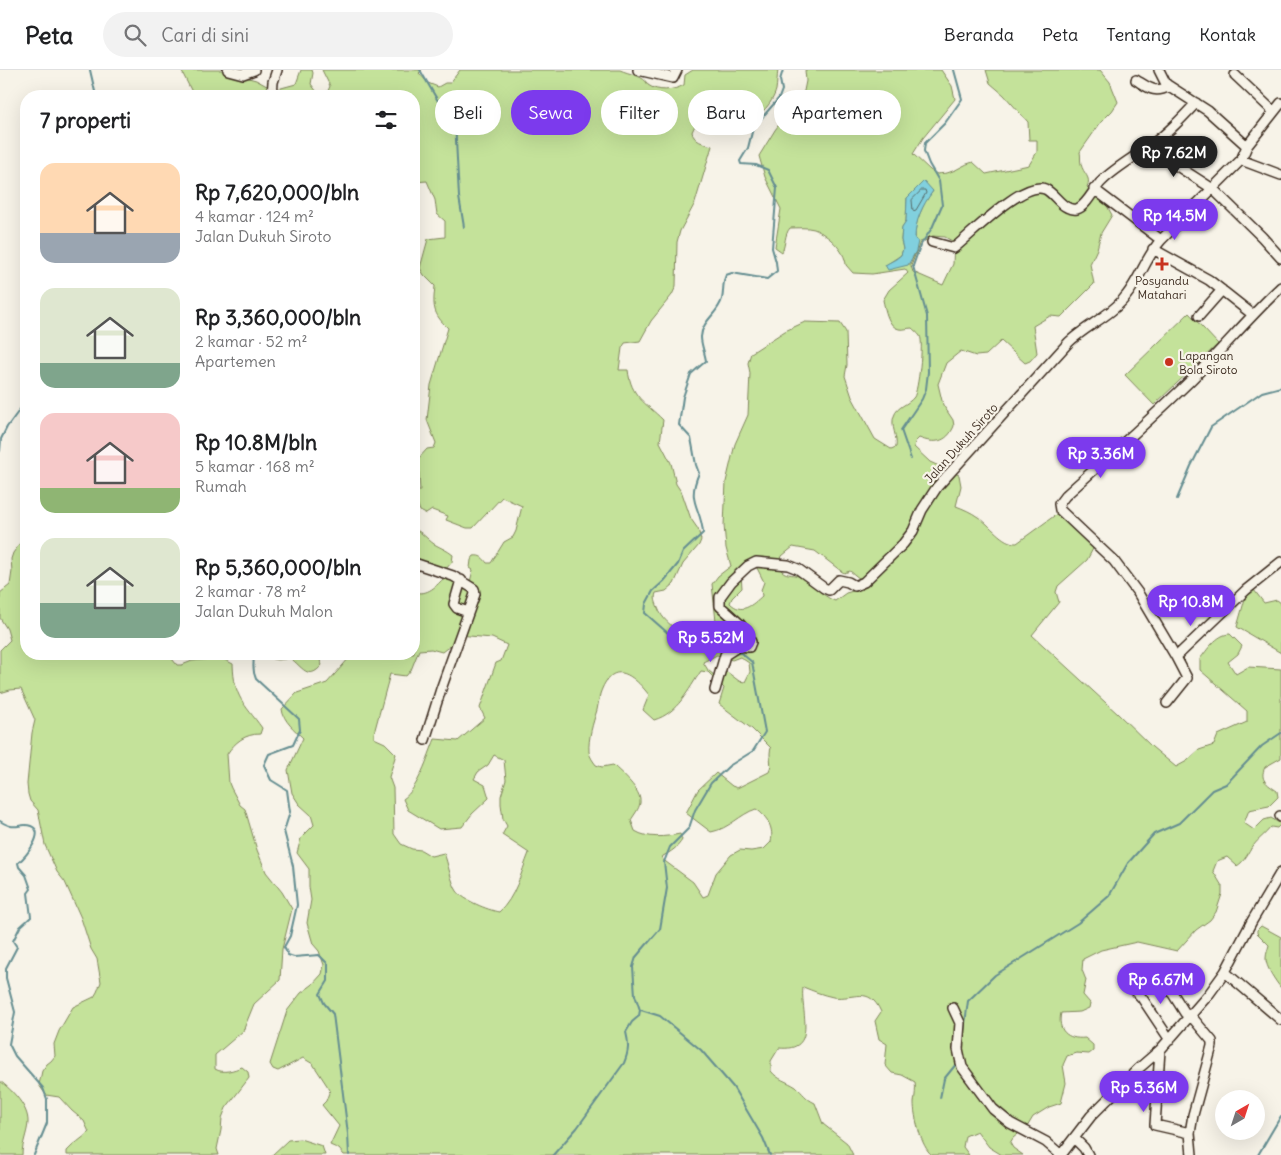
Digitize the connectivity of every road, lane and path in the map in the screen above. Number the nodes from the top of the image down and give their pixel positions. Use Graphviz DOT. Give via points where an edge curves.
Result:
graph roads {
  1 [pos="228,70"];
  2 [pos="254,70"];
  3 [pos="278,70"];
  4 [pos="677,70"];
  5 [pos="1159,70"];
  6 [pos="644,71"];
  7 [pos="1235,75"];
  8 [pos="1136,80"];
  9 [pos="1169,86"];
  10 [pos="272,90"];
  11 [pos="1281,102"];
  12 [pos="1196,103"];
  13 [pos="1273,111"];
  14 [pos="1151,145"];
  15 [pos="1247,146"];
  16 [pos="1241,160"];
  17 [pos="1281,175"];
  18 [pos="1094,189"];
  19 [pos="1213,189"];
  20 [pos="1160,240"];
  21 [pos="932,242"];
  22 [pos="1153,249"];
  23 [pos="1281,258"];
  24 [pos="1281,287"];
  25 [pos="1222,290"];
  26 [pos="1252,314"];
  27 [pos="1199,316"];
  28 [pos="1281,562"];
  29 [pos="420,565"];
  30 [pos="461,580"];
  31 [pos="468,612"];
  32 [pos="1176,656"];
  33 [pos="715,690"];
  34 [pos="1167,703"];
  35 [pos="426,740"];
  36 [pos="1281,872"];
  37 [pos="1225,972"];
  38 [pos="1131,986"];
  39 [pos="1165,986"];
  40 [pos="953,1008"];
  41 [pos="1191,1016"];
  42 [pos="1281,1020"];
  43 [pos="1170,1040"];
  44 [pos="1160,1050"];
  45 [pos="1190,1133"];
  46 [pos="1074,1138"];
  47 [pos="1061,1155"];
  48 [pos="1088,1155"];
  49 [pos="1192,1155"];
  1 -- 2 [label="street" via="243,74"];
  3 -- 10 [label="street"];
  4 -- 6 [label="street" via="673,78"];
  5 -- 9 [label="street"];
  7 -- 13 [label="street"];
  8 -- 9 [label="street" via="1152,90 1159,91"];
  9 -- 12 [label="street"];
  11 -- 13 [label="street, Jalan Dukuh Siroto"];
  12 -- 14 [label="street"];
  12 -- 15 [label="street"];
  13 -- 15 [label="street, Jalan Dukuh Siroto"];
  14 -- 18 [label="street"];
  14 -- 19 [label="street"];
  15 -- 16 [label="street, Jalan Dukuh Siroto"];
  16 -- 17 [label="street"];
  16 -- 19 [label="street, Jalan Dukuh Siroto"];
  18 -- 20 [label="street"];
  18 -- 21 [label="street" via="1077,209 1067,208 1045,190 1035,188 992,214 954,248"];
  19 -- 20 [label="street, Jalan Dukuh Siroto"];
  19 -- 23 [label="street"];
  20 -- 22 [label="street, Jalan Dukuh Siroto"];
  22 -- 25 [label="street"];
  22 -- 33 [label="street, Jalan Dukuh Siroto" via="1126,297 1069,342 936,487 913,531 864,582 855,586 839,580 828,590 788,565 756,562 738,575 720,597 719,603 740,624 751,642 746,648 739,646 726,655"];
  24 -- 26 [label="street"];
  25 -- 26 [label="street"];
  25 -- 27 [label="street"];
  26 -- 32 [label="street" via="1192,379 1059,504 1060,510 1114,561 1138,593"];
  28 -- 32 [label="street"];
  29 -- 30 [label="street"];
  30 -- 31 [label="street" via="475,594"];
  30 -- 31 [label="street" via="454,604"];
  31 -- 35 [label="street"];
  32 -- 34 [label="street" via="1187,678"];
  36 -- 37 [label="street"];
  37 -- 41 [label="street"];
  37 -- 42 [label="street"];
  38 -- 43 [label="street"];
  39 -- 41 [label="street" via="1185,1013"];
  40 -- 47 [label="street" via="960,1023 961,1062 993,1109"];
  41 -- 43 [label="street"];
  41 -- 45 [label="street" via="1211,1039 1212,1046"];
  43 -- 44 [label="street"];
  44 -- 45 [label="street" via="1155,1125"];
  44 -- 46 [label="street" via="1109,1097"];
  45 -- 49 [label="street"];
  46 -- 47 [label="street"];
  46 -- 48 [label="street"];
}
